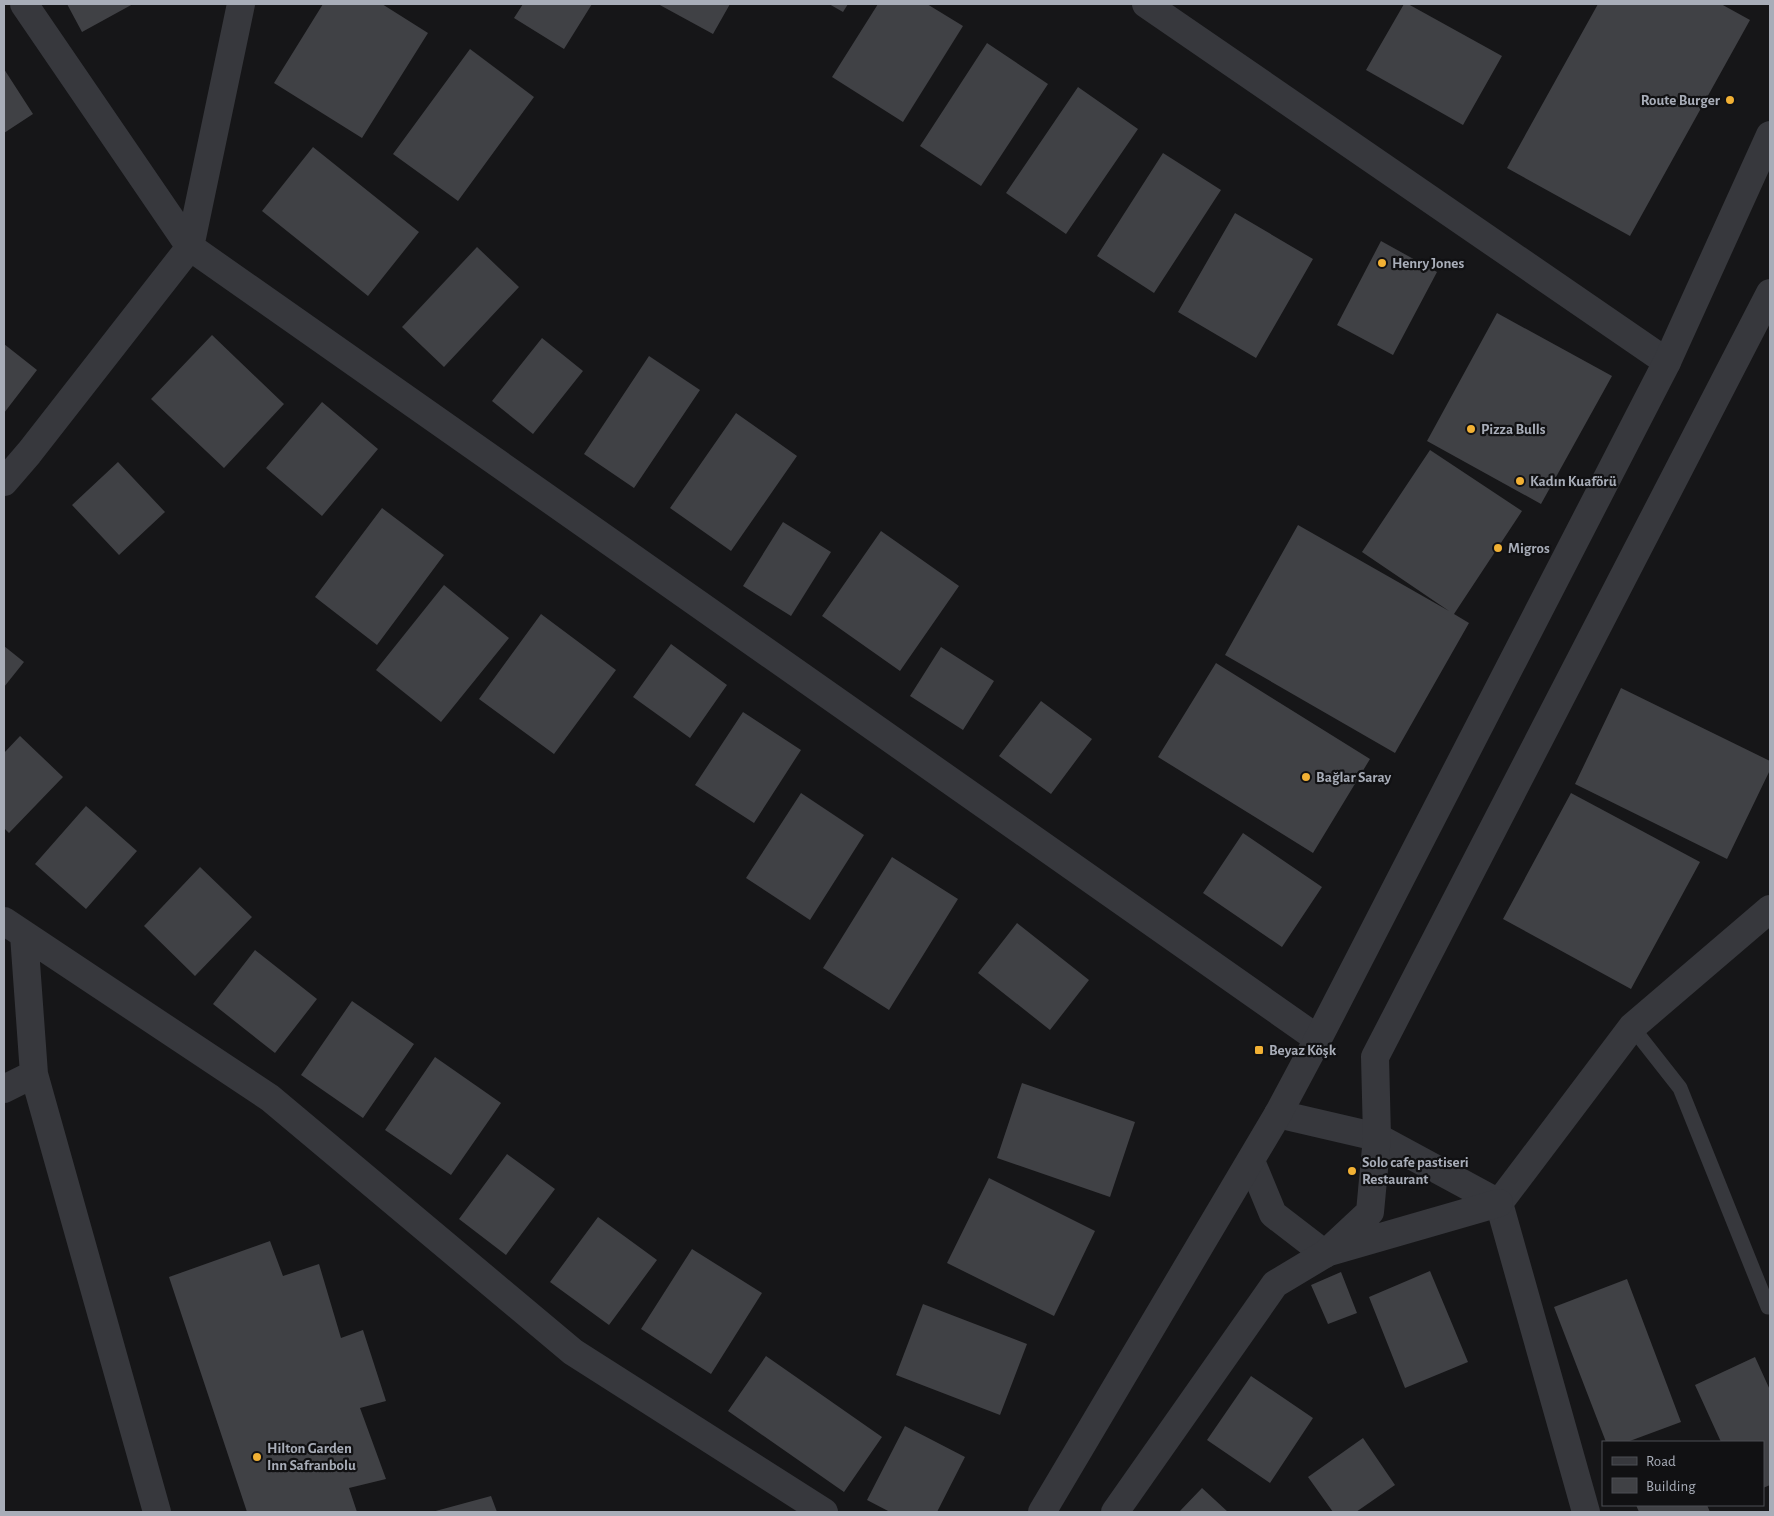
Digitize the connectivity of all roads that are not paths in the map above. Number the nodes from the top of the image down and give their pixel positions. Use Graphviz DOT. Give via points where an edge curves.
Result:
graph roads {
  1 [pos="24,4"];
  2 [pos="241,4"];
  3 [pos="1146,4"];
  4 [pos="1770,135"];
  5 [pos="190,248"];
  6 [pos="1770,293"];
  7 [pos="1667,362"];
  8 [pos="4,482"];
  9 [pos="1770,909"];
  10 [pos="14,928"];
  11 [pos="1632,1027"];
  12 [pos="1318,1039"];
  13 [pos="34,1074"];
  14 [pos="4,1088"];
  15 [pos="1278,1114"];
  16 [pos="1377,1137"];
  17 [pos="1251,1161"];
  18 [pos="1499,1204"];
  19 [pos="1325,1254"];
  20 [pos="1770,1309"];
  21 [pos="157,1512"];
  22 [pos="824,1512"];
  23 [pos="1042,1512"];
  24 [pos="1115,1512"];
  25 [pos="1586,1512"];
  1 -- 5 [label="street"];
  2 -- 5 [label="street"];
  3 -- 7 [label="street"];
  4 -- 7 [label="street"];
  5 -- 8 [label="street"];
  5 -- 12 [label="street"];
  6 -- 16 [label="street" via="1375,1057"];
  7 -- 12 [label="street"];
  9 -- 11 [label="street"];
  10 -- 13 [label="street"];
  10 -- 22 [label="street" via="270,1098 574,1352"];
  11 -- 18 [label="street"];
  11 -- 20 [label="lane" via="1680,1088"];
  12 -- 15 [label="street"];
  13 -- 14 [label="street"];
  13 -- 21 [label="street"];
  15 -- 16 [label="street"];
  15 -- 17 [label="street"];
  16 -- 18 [label="street"];
  16 -- 19 [label="street" via="1370,1212"];
  17 -- 19 [label="street" via="1273,1214"];
  17 -- 23 [label="street"];
  18 -- 19 [label="street"];
  18 -- 25 [label="street"];
  19 -- 24 [label="street" via="1275,1284"];
}
